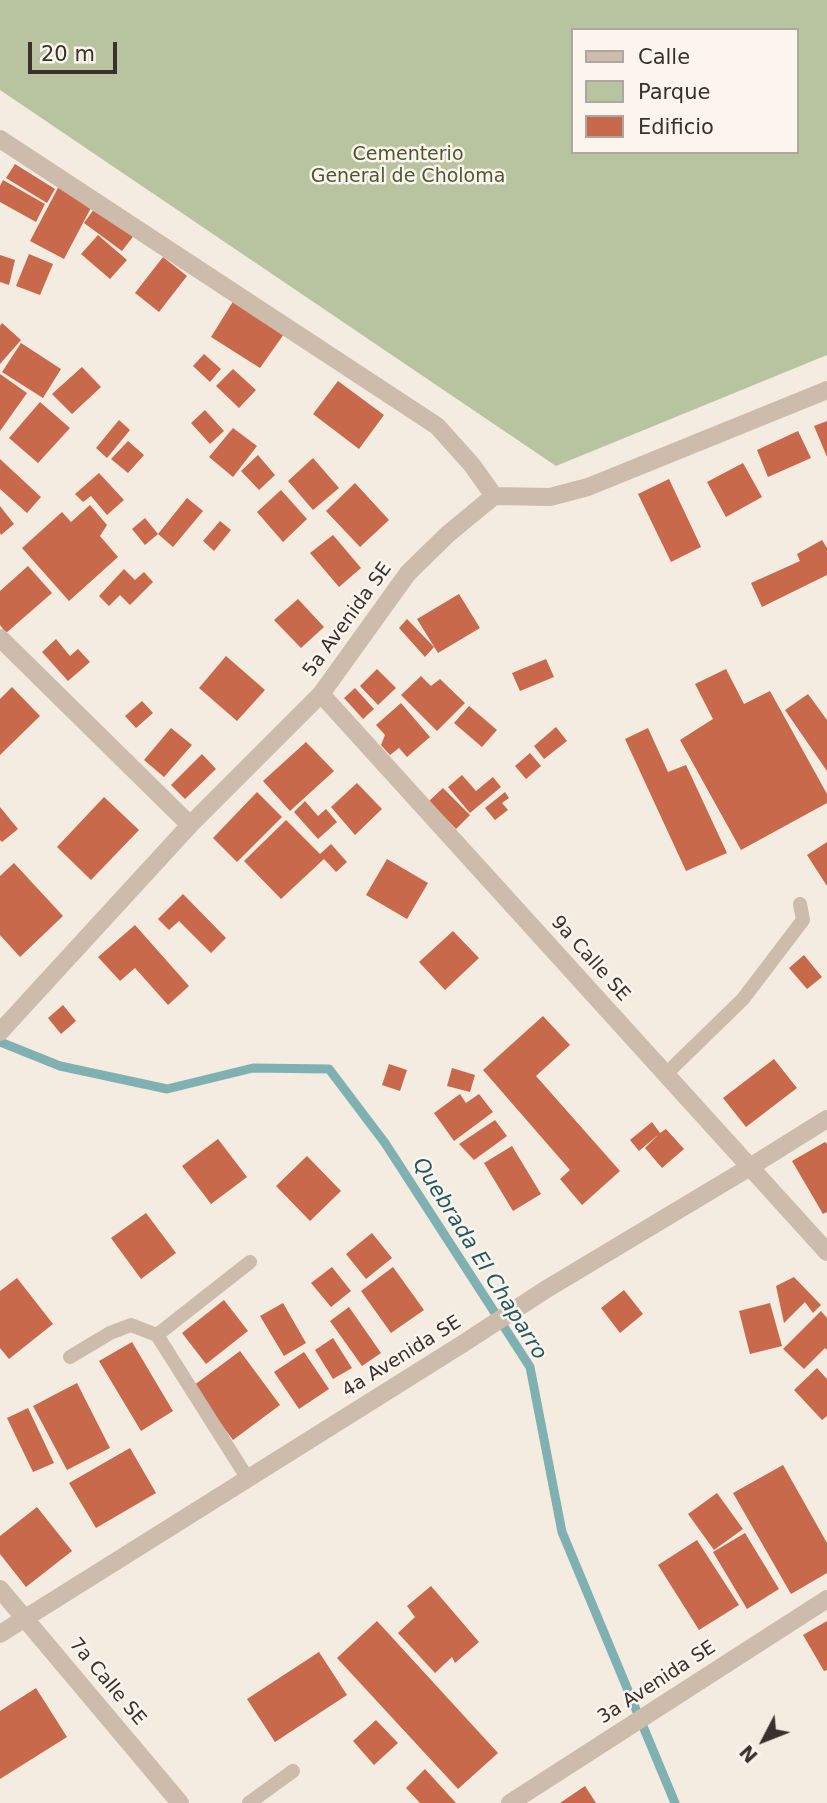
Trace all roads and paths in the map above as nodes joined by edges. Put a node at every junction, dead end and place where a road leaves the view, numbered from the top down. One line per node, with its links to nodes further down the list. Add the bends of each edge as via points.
1 (0, 139): 3 (street, via 438,425)
2 (827, 390): 3 (street, via 588,487 550,497)
3 (494, 496): 5 (street, 5a Avenida SE, via 408,573)
4 (0, 638): 6 (street)
5 (321, 694): 6 (street, 5a Avenida SE); 9 (street, 9a Calle SE)
6 (190, 825): 8 (street, 5a Avenida SE)
7 (800, 904): 9 (lane, via 803,920 743,999)
8 (0, 1032)
9 (666, 1074): 11 (street, 9a Calle SE)
10 (827, 1119): 11 (street, 4a Avenida SE)
11 (750, 1167): 12 (street, 9a Calle SE); 16 (street, 4a Avenida SE, via 545,1290)
12 (827, 1252)
13 (250, 1262): 14 (lane)
14 (157, 1335): 15 (lane, via 131,1325); 16 (lane)
15 (70, 1357)
16 (248, 1479): 19 (street, 4a Avenida SE)
17 (0, 1589): 19 (street, 7a Calle SE)
18 (827, 1599): 24 (street, 3a Avenida SE)
19 (25, 1617): 20 (street, 4a Avenida SE); 22 (street, 7a Calle SE)
20 (0, 1634)
21 (293, 1771): 23 (lane)
22 (180, 1803)
23 (249, 1803)
24 (510, 1803)

